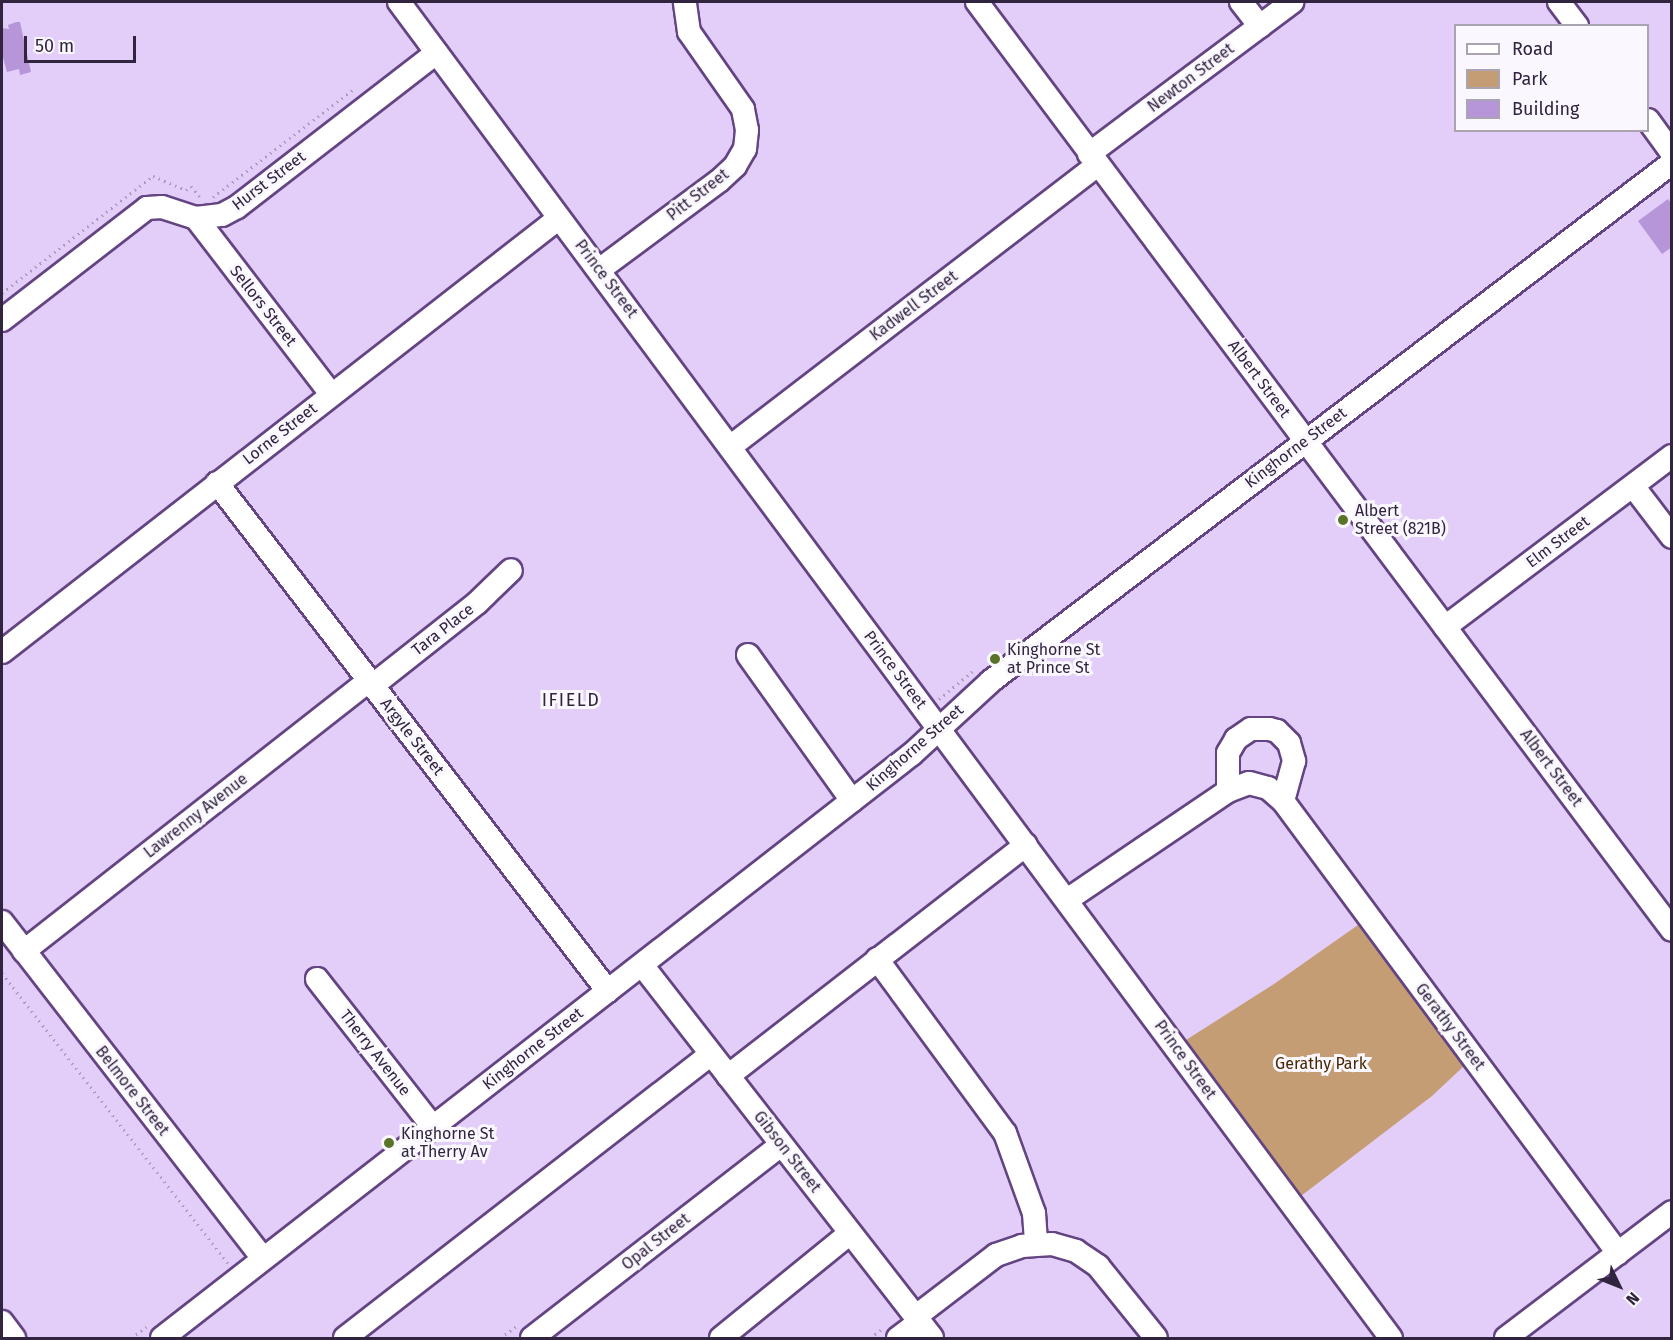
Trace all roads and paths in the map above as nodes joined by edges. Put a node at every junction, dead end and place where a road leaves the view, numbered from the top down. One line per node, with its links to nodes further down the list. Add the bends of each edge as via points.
1 (399, 2): 9 (street, Prince Street)
2 (685, 2): 17 (street, Pitt Street, via 689,32 743,109 747,130 744,149 735,166 719,182)
3 (977, 2): 13 (street, Albert Street)
4 (1241, 2): 8 (street)
5 (1292, 2): 8 (street, Newton Street)
6 (1558, 2): 7 (street)
7 (1574, 24)
8 (1260, 26): 13 (street, Newton Street)
9 (436, 52): 15 (street, Hurst Street, via 237,207 222,215); 16 (street, Prince Street)
10 (354, 89): 18 (path, via 209,200 201,198 191,186 186,190 153,176)
11 (1649, 123): 12 (street)
12 (1671, 153)
13 (1094, 159): 21 (street, Albert Street); 22 (street, Kadwell Street)
14 (1671, 163): 21 (street, Kinghorne Street)
15 (196, 218): 19 (street, Hurst Street, via 162,207 147,208); 20 (street, Sellors Street)
16 (559, 218): 17 (street, Prince Street); 20 (street, Lorne Street)
17 (599, 270): 22 (street, Prince Street)
18 (2, 293)
19 (2, 320)
20 (331, 394): 24 (street, Lorne Street)
21 (1305, 441): 28 (street, Albert Street); 34 (street, Kinghorne Street, via 991,681)
22 (730, 447): 34 (street, Prince Street)
23 (1671, 456): 25 (street, Elm Street)
24 (217, 483): 29 (street, Lorne Street); 32 (street, Argyle Street)
25 (1633, 486): 26 (street); 28 (street, Elm Street)
26 (1671, 537)
27 (511, 570): 32 (street, Tara Place, via 477,603)
28 (1445, 627): 41 (street, Albert Street)
29 (2, 652)
30 (747, 655): 36 (street)
31 (981, 664): 33 (path)
32 (370, 683): 42 (street, Lawrenny Avenue); 47 (street, Argyle Street)
33 (938, 700)
34 (940, 730): 36 (street, Kinghorne Street); 38 (street, Prince Street)
35 (1228, 791): 37 (street, Gerathy Street, via 1249,783); 37 (street, via 1228,753 1236,739 1251,729 1269,729 1284,736 1294,761); 39 (street, Gerathy Street)
36 (852, 801): 44 (street, Kinghorne Street)
37 (1283, 801): 55 (street, Gerathy Street)
38 (1026, 845): 39 (street, Prince Street); 43 (street)
39 (1067, 900): 67 (street, Prince Street)
40 (2, 922): 42 (street, Belmore Street)
41 (1671, 930)
42 (24, 951): 56 (street, Belmore Street)
43 (877, 959): 49 (street); 54 (street, via 1005,1133 1034,1213)
44 (642, 965): 47 (street, Kinghorne Street); 48 (street, Gibson Street)
45 (2, 973): 57 (path)
46 (317, 979): 50 (street, Therry Avenue)
47 (608, 991): 50 (street, Kinghorne Street)
48 (711, 1054): 49 (street, Gibson Street); 62 (street)
49 (728, 1076): 51 (street, Gibson Street)
50 (433, 1127): 56 (street, Kinghorne Street)
51 (781, 1144): 53 (street, Gibson Street); 63 (street, Opal Street)
52 (1671, 1212): 55 (street)
53 (850, 1233): 59 (street, Gibson Street); 64 (street)
54 (1036, 1244): 59 (street, via 996,1255); 66 (street, via 1064,1246 1094,1262)
55 (1618, 1253): 68 (street)
56 (263, 1259): 61 (street, Kinghorne Street)
57 (228, 1263)
58 (2, 1322): 60 (street)
59 (922, 1326): 65 (street)
60 (14, 1338)
61 (162, 1338)
62 (345, 1338)
63 (532, 1338)
64 (721, 1338)
65 (898, 1338)
66 (1156, 1338)
67 (1391, 1338)
68 (1506, 1338)

